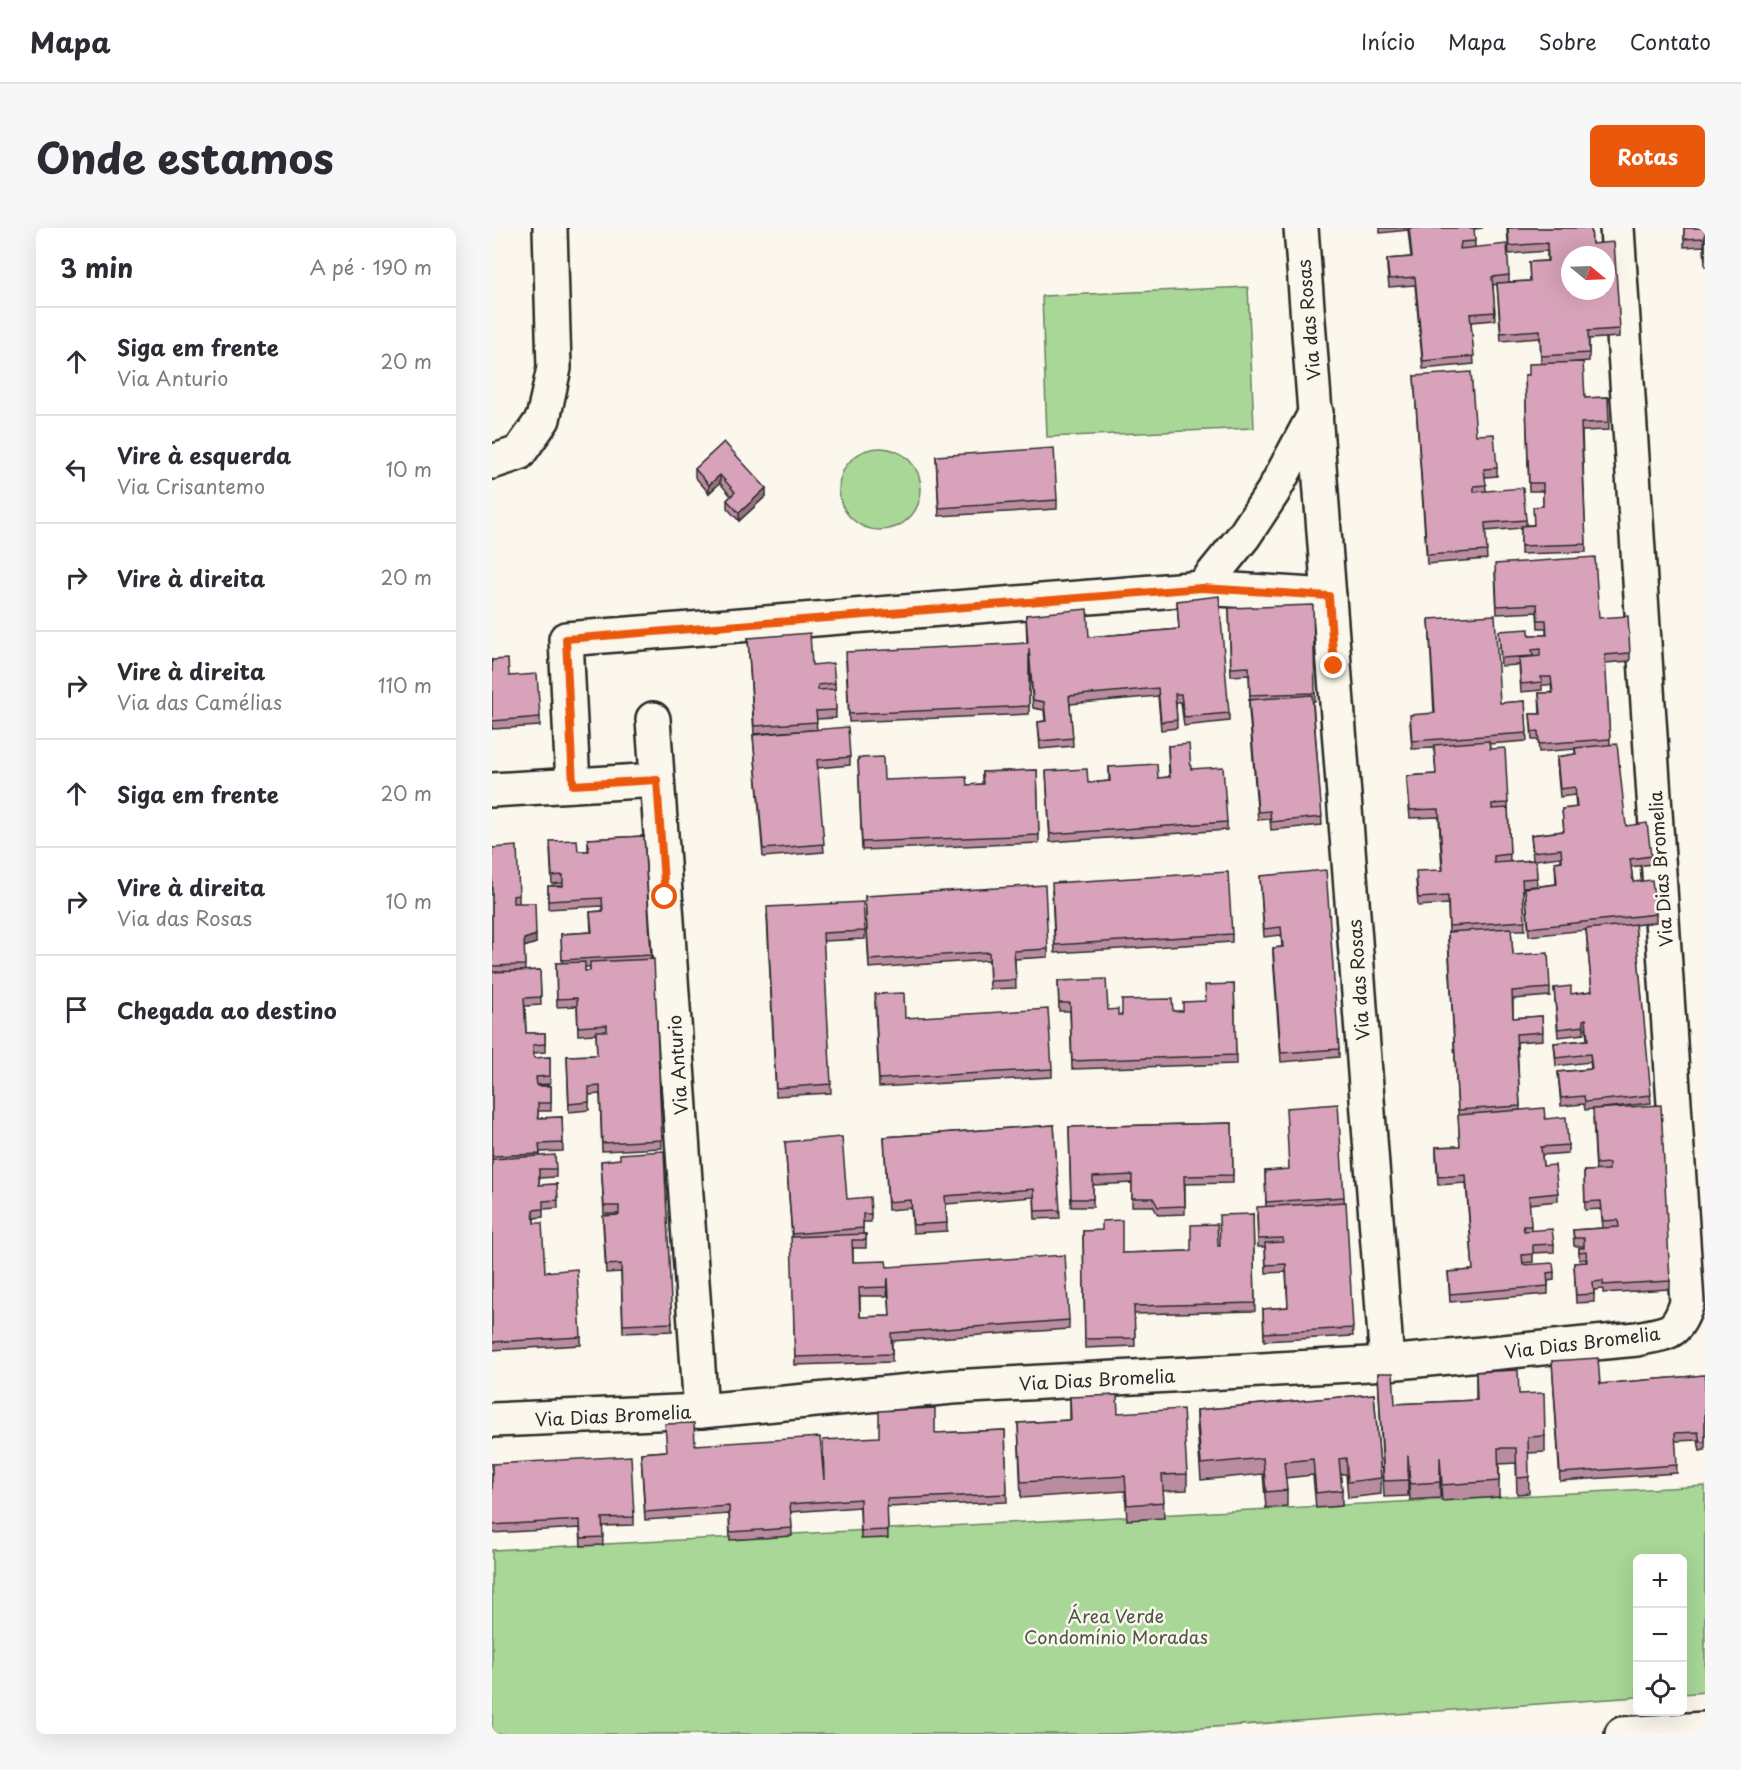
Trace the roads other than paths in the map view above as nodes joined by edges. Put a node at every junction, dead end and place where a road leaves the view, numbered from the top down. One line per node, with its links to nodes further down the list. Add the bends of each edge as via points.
1 (550, 228): 5 (street, via 554,368 543,419 519,453)
2 (1301, 228): 4 (street, Via das Rosas)
3 (1617, 228): 12 (street, Via Dias Bromelia, via 1688,1303 1681,1321 1671,1331 1637,1339)
4 (1316, 412): 6 (street, via 1273,492); 7 (street, Via das Rosas)
5 (492, 462)
6 (1202, 588): 7 (street); 10 (street, via 566,639)
7 (1329, 596): 12 (street, Via das Rosas)
8 (653, 719): 9 (street, Via Anturio)
9 (657, 780): 10 (street); 13 (street, Via Anturio)
10 (573, 785): 11 (street)
11 (492, 790)
12 (1387, 1364): 13 (street, Via Dias Bromelia, via 952,1387)
13 (701, 1411): 14 (street, Via Dias Bromelia)
14 (492, 1420)
15 (1705, 1729): 16 (street)
16 (1622, 1734)

